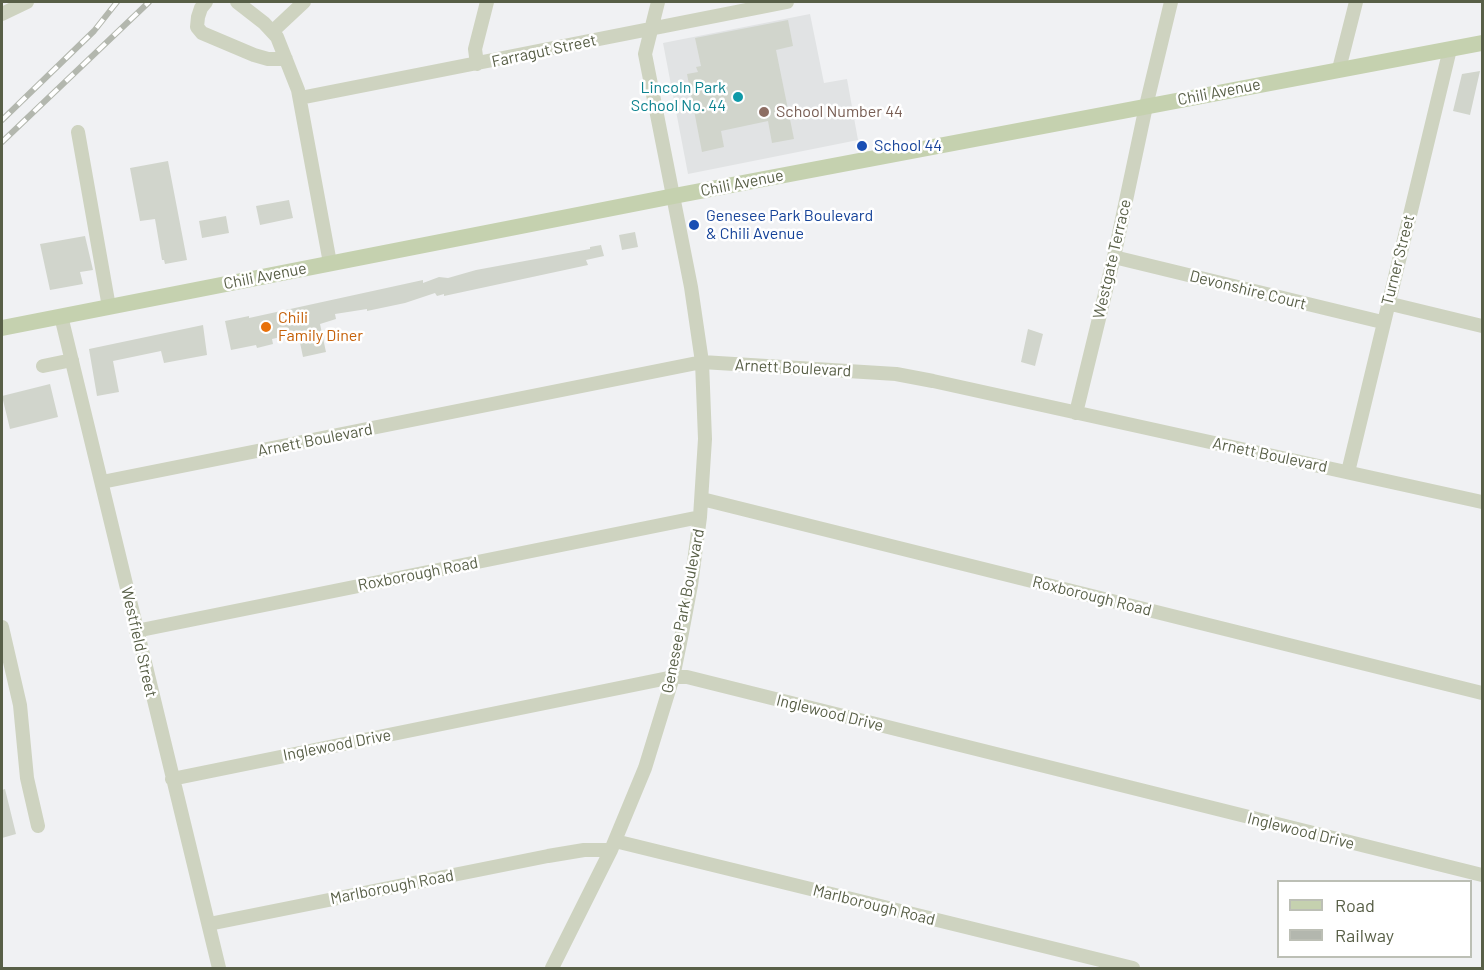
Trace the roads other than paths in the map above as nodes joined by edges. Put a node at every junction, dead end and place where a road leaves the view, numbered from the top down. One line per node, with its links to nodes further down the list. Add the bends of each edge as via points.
1 (27, 2): 10 (street)
2 (206, 2): 15 (street, via 198,17 197,27 202,33 254,55)
3 (237, 2): 12 (street)
4 (304, 2): 12 (street)
5 (487, 2): 16 (street, via 475,49)
6 (658, 2): 11 (street, Genesee Park Boulevard)
7 (787, 2): 11 (street, Farragut Street)
8 (1171, 2): 19 (street, Westgate Terrace)
9 (1356, 2): 17 (street)
10 (2, 14)
11 (651, 29): 16 (street, Farragut Street); 21 (street, Genesee Park Boulevard, via 646,58)
12 (273, 31): 15 (street)
13 (1482, 43): 14 (main road, Chili Avenue)
14 (1450, 49): 17 (main road, Chili Avenue); 24 (street, Turner Street)
15 (286, 59): 18 (street)
16 (477, 64): 18 (street, Farragut Street)
17 (1339, 69): 19 (main road, Chili Avenue)
18 (300, 98): 23 (street)
19 (1146, 106): 21 (main road, Chili Avenue); 22 (street, Westgate Terrace)
20 (78, 132): 25 (street)
21 (674, 196): 23 (main road, Chili Avenue); 31 (street, Genesee Park Boulevard)
22 (1114, 257): 27 (street, Devonshire Court); 33 (street, Westgate Terrace)
23 (330, 263): 25 (main road, Chili Avenue)
24 (1387, 303): 27 (street, Turner Street); 28 (street)
25 (109, 307): 26 (main road, Chili Avenue)
26 (61, 316): 29 (main road, Chili Avenue); 30 (street, Westfield Street)
27 (1382, 322): 34 (street, Turner Street)
28 (1482, 326)
29 (2, 328)
30 (72, 360): 32 (street); 35 (street, Westfield Street)
31 (702, 362): 33 (street, Arnett Boulevard, via 896,374); 35 (street, Arnett Boulevard); 36 (street, Genesee Park Boulevard)
32 (43, 366)
33 (1076, 412): 34 (street, Arnett Boulevard)
34 (1347, 472): 37 (street, Arnett Boulevard)
35 (102, 482): 40 (street, Westfield Street)
36 (702, 499): 38 (street, Genesee Park Boulevard); 42 (street, Roxborough Road)
37 (1482, 502)
38 (700, 517): 40 (street, Roxborough Road); 41 (street, Genesee Park Boulevard)
39 (2, 627): 44 (street, via 20,705 27,778)
40 (136, 631): 43 (street, Westfield Street)
41 (673, 677): 43 (street, Inglewood Drive); 45 (street, Genesee Park Boulevard, via 645,768); 46 (street, Inglewood Drive, via 687,677)
42 (1482, 693)
43 (172, 779): 47 (street, Westfield Street)
44 (38, 826)
45 (613, 845): 47 (street, Marlborough Road); 49 (street, Genesee Park Boulevard); 50 (street, Marlborough Road)
46 (1482, 875)
47 (209, 924): 48 (street, Westfield Street)
48 (219, 969)
49 (552, 969)
50 (1133, 969)

